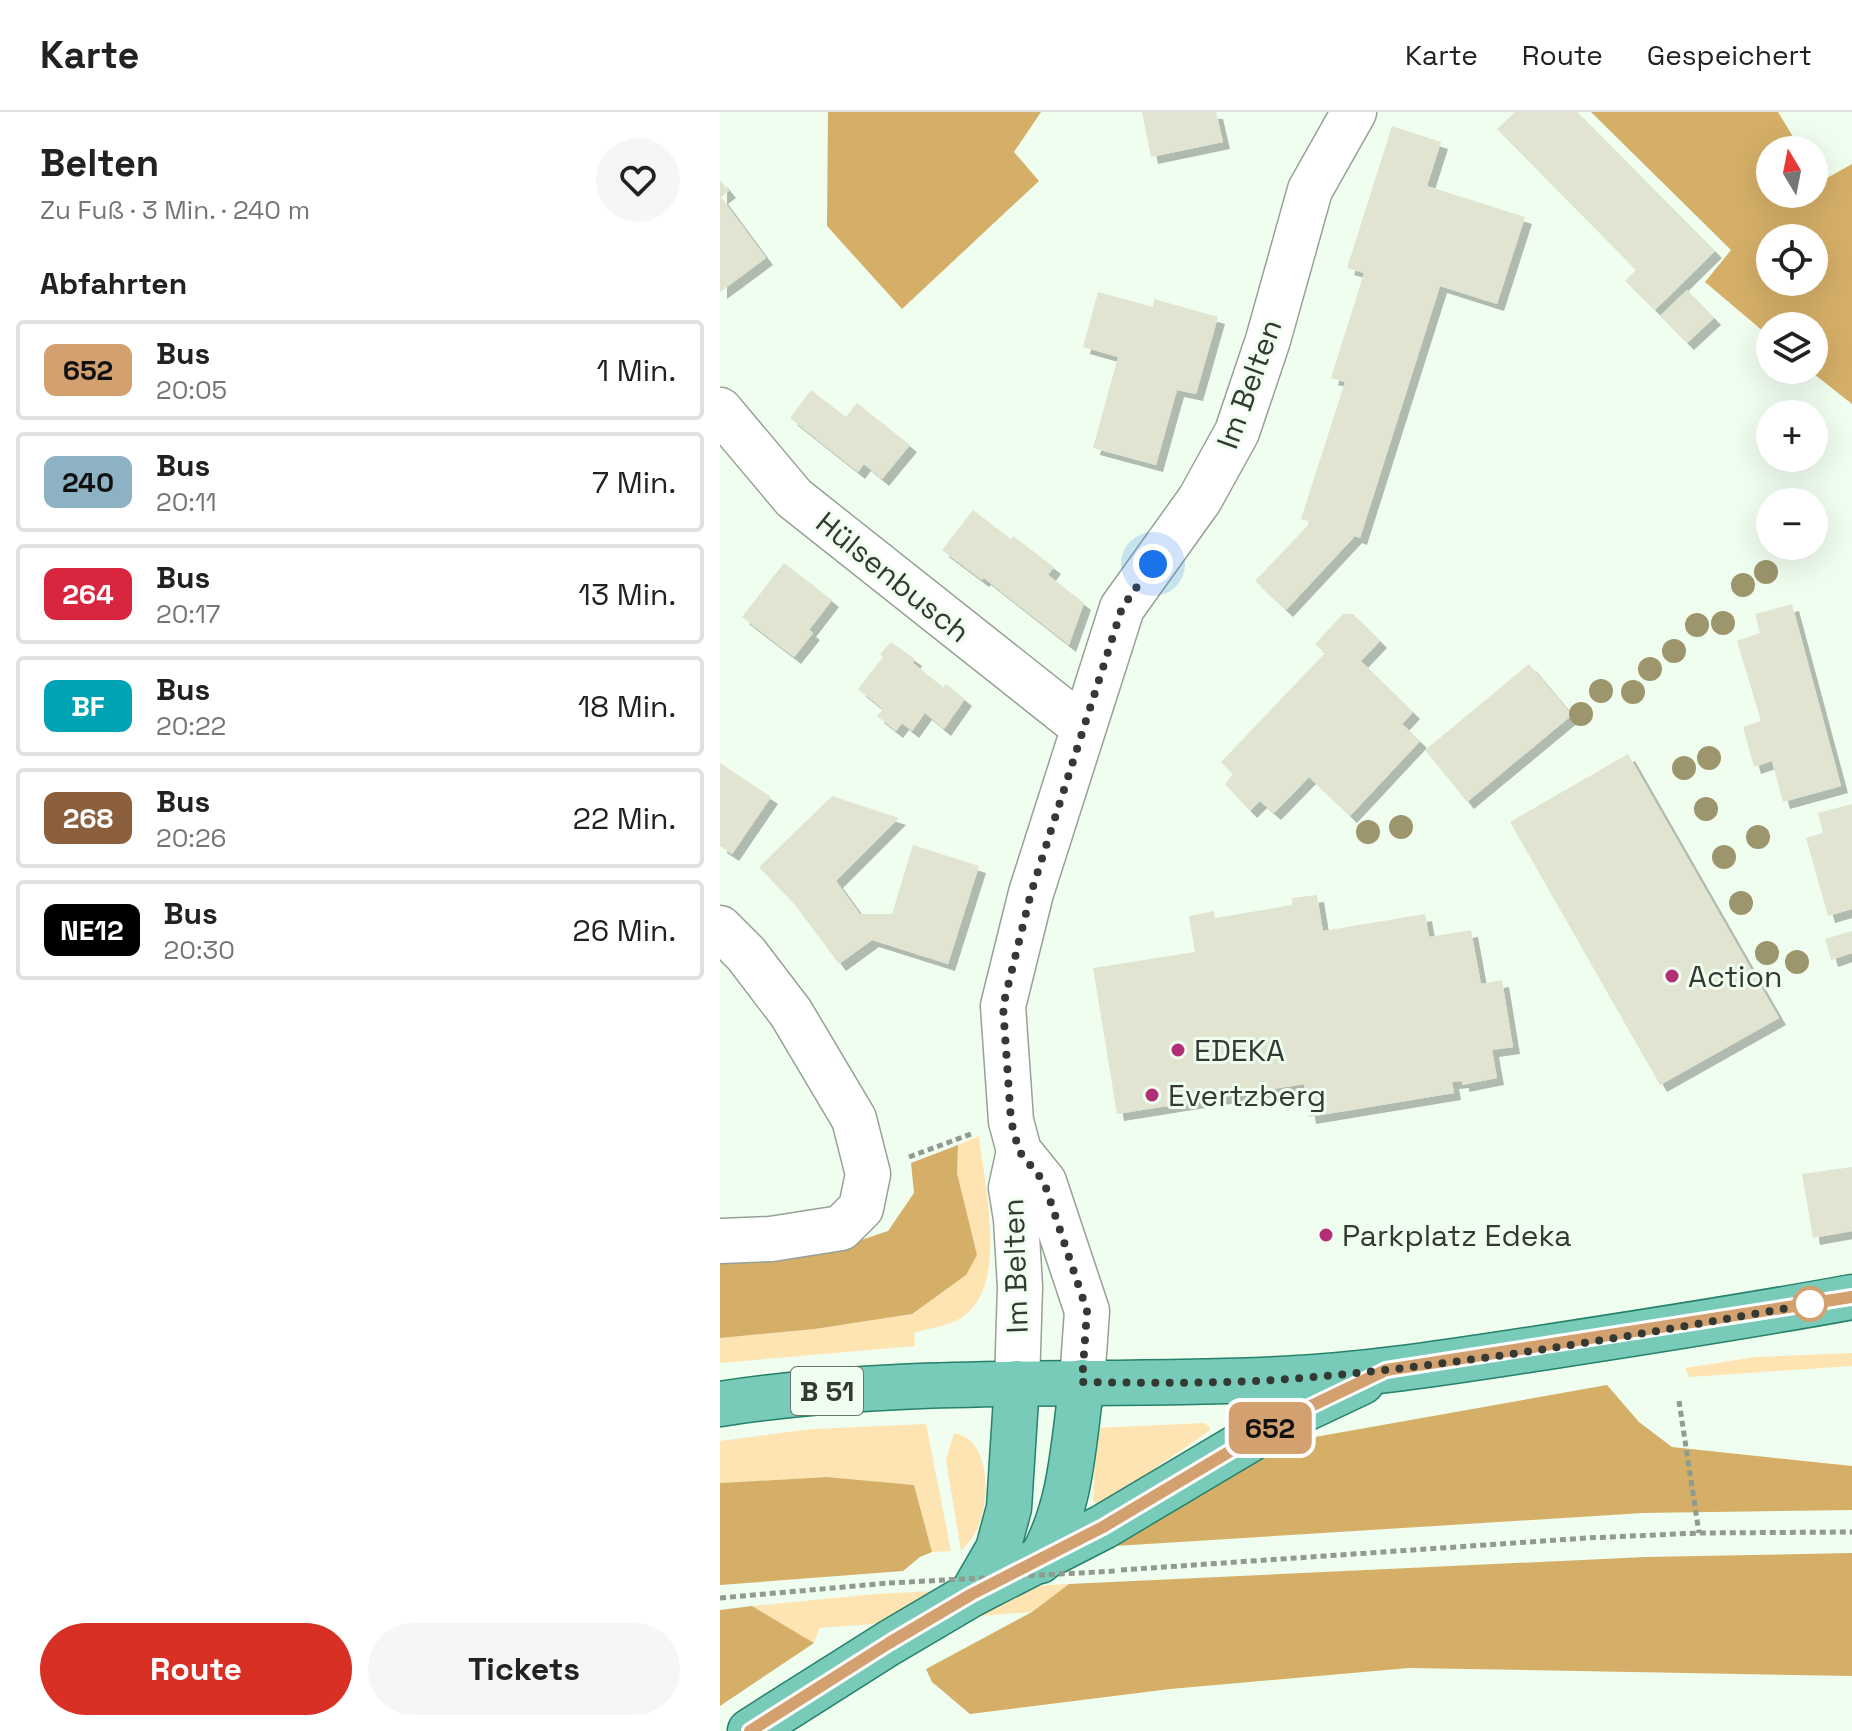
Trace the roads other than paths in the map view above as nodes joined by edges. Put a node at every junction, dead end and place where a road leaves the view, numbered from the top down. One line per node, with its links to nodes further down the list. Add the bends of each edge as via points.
1 (1354, 112): 3 (street, Im Belten, via 1310,190 1237,432 1200,499 1122,608)
2 (720, 410): 3 (street, Hülsenbusch, via 794,498)
3 (1083, 727): 5 (street, Im Belten, via 1031,893 1003,1006)
4 (720, 928): 6 (street, via 791,1013 854,1119 864,1191 841,1228)
5 (1015, 1136): 9 (street, Im Belten, via 1044,1182 1087,1311); 10 (street, Im Belten, via 1011,1188 1020,1287)
6 (720, 1241)
7 (1852, 1297): 8 (main road, B 51)
8 (1386, 1370): 9 (main road, B 51, via 1197,1383); 12 (main road, via 1286,1418)
9 (1082, 1382): 10 (main road, B 51); 12 (main road, via 1065,1502)
10 (1017, 1383): 11 (main road, B 51, via 831,1391); 13 (main road, via 1009,1508 998,1549)
11 (720, 1404)
12 (1040, 1561): 13 (main road)
13 (972, 1594): 14 (main road)
14 (750, 1731)

